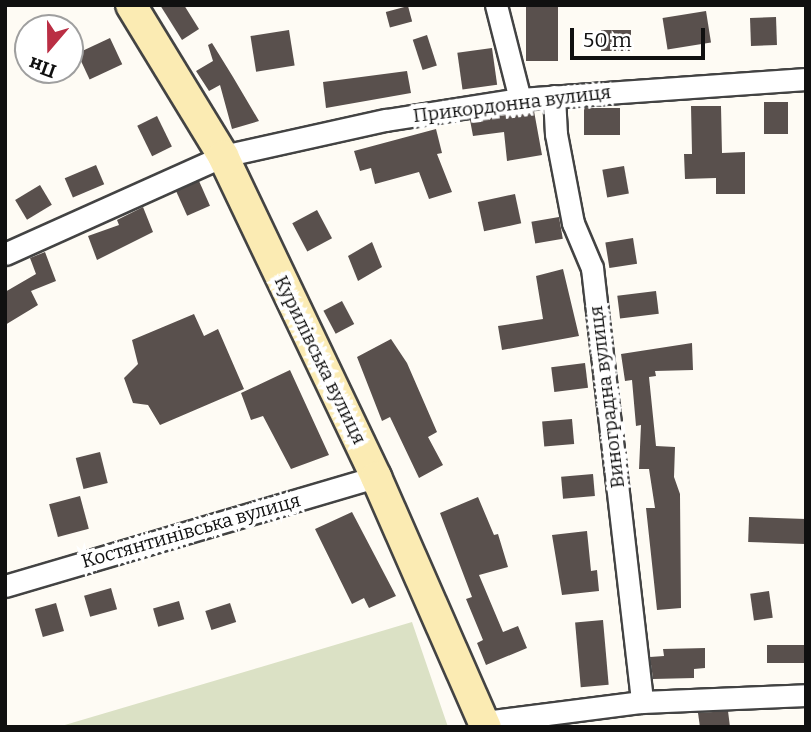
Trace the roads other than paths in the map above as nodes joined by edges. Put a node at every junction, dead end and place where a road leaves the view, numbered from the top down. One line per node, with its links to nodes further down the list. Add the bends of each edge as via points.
1 (131, 5): 6 (main road, Курилівська вулиця)
2 (496, 5): 5 (street)
3 (806, 79): 4 (street, Прикордонна вулиця)
4 (554, 96): 5 (street, Прикордонна вулиця); 11 (street, Виноградна вулиця, via 556,134 573,223 592,268)
5 (520, 99): 6 (street, Прикордонна вулиця, via 386,120)
6 (223, 156): 7 (street, Прикордонна вулиця); 8 (main road, Курилівська вулиця)
7 (5, 254)
8 (376, 477): 9 (street, Костянтинівська вулиця); 12 (main road, Курилівська вулиця)
9 (5, 586)
10 (806, 695): 11 (street)
11 (642, 702): 12 (street)
12 (485, 724)

